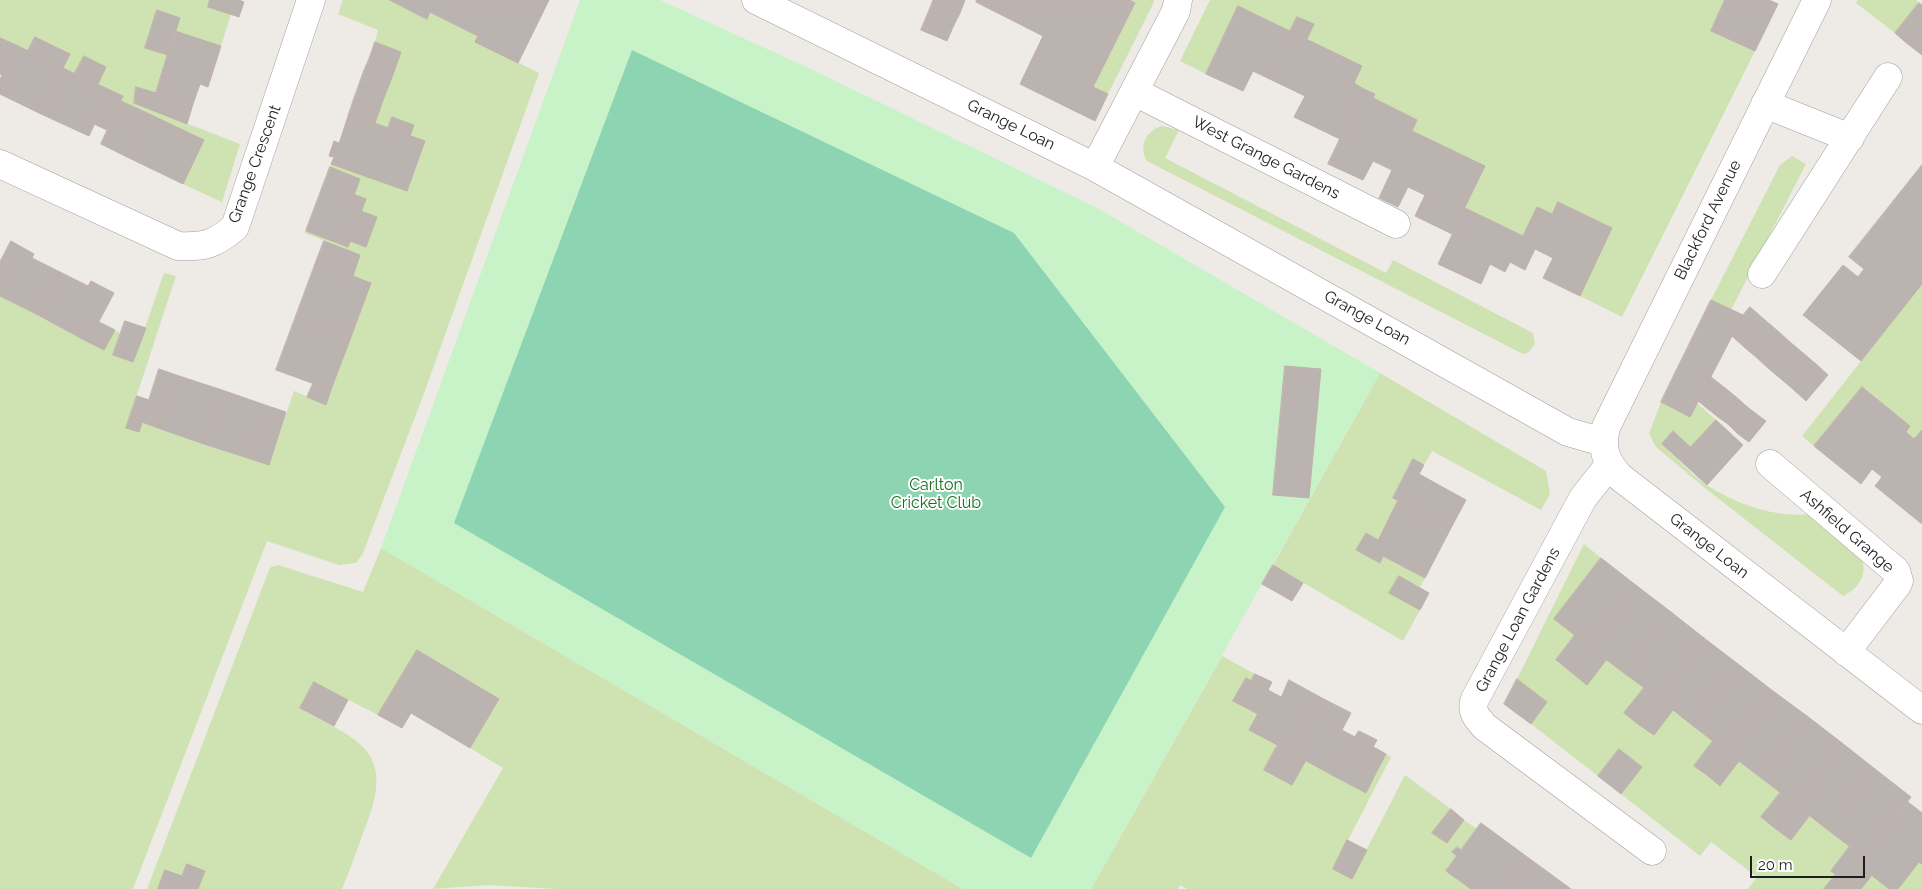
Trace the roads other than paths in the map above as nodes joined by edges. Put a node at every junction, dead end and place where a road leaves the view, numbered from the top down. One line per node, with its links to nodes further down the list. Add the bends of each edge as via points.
1 (311, 0): 9 (street, Grange Crescent, via 235,227 220,240 200,247 178,246)
2 (756, 0): 10 (street, Grange Loan)
3 (1178, 0): 6 (street, via 1176,11)
4 (1817, 0): 7 (street, Blackford Avenue)
5 (1888, 77): 8 (street)
6 (1135, 92): 10 (street); 11 (street, West Grange Gardens)
7 (1765, 104): 8 (street); 13 (street, Blackford Avenue, via 1606,427)
8 (1850, 138): 12 (street)
9 (0, 164)
10 (1095, 167): 13 (street, Grange Loan)
11 (1396, 224)
12 (1762, 274)
13 (1606, 453): 15 (street, Grange Loan, via 1620,477); 17 (street, Grange Loan Gardens, via 1473,708 1485,727)
14 (1770, 464): 15 (street, Ashfield Grange, via 1898,576 1897,585)
15 (1846, 652): 16 (street, Grange Loan)
16 (1922, 710)
17 (1652, 850)

